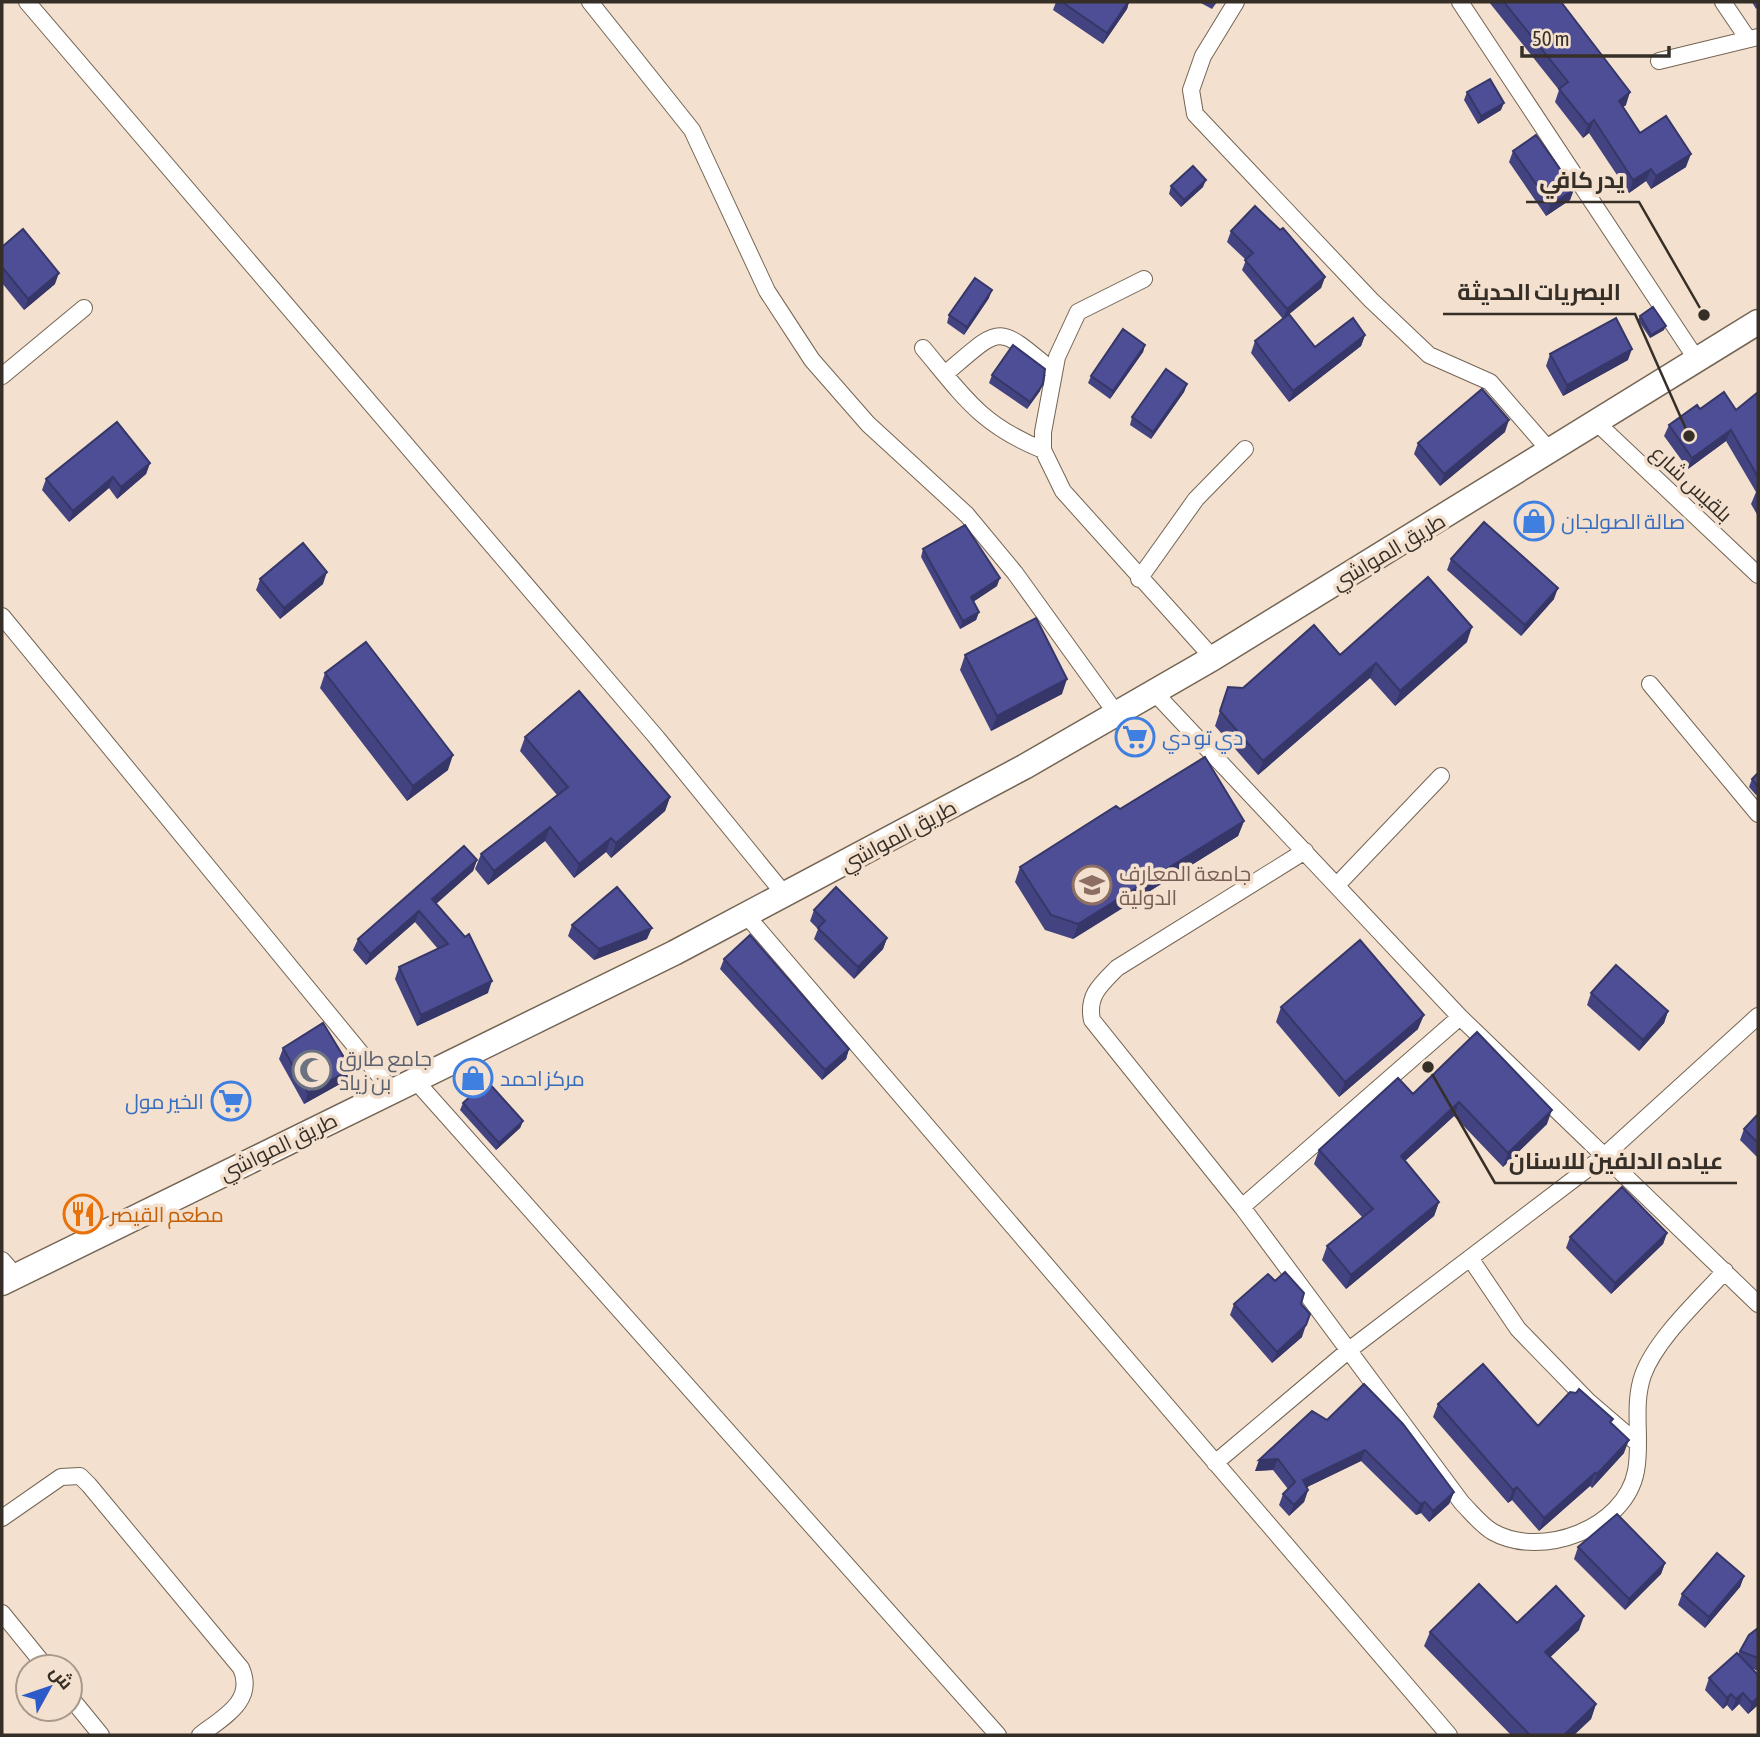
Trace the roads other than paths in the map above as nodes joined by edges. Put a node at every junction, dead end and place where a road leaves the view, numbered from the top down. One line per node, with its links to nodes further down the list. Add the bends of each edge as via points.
1 (27, 2): 31 (street, via 657,738)
2 (590, 2): 26 (street, via 692,130 767,291 812,360 868,424 967,515)
3 (1236, 2): 19 (street, via 1203,55 1191,90 1195,114 1371,300 1429,355 1490,382)
4 (1460, 2): 12 (street)
5 (1723, 2): 6 (street)
6 (1753, 38): 7 (street)
7 (1658, 61)
8 (1144, 279): 13 (street, via 1078,312)
9 (83, 308): 15 (street)
10 (1758, 322): 12 (main road, طريق المواشي)
11 (923, 348): 14 (street)
12 (1697, 360): 16 (main road, طريق المواشي)
13 (1054, 372): 14 (street, via 1003,335 988,338); 18 (street)
14 (945, 374): 18 (street, via 981,416 1011,437)
15 (2, 376)
16 (1596, 422): 19 (main road, طريق المواشي); 20 (street, بلقيس شارع)
17 (1245, 449): 21 (street, via 1196,499)
18 (1043, 450): 21 (street, via 1063,491)
19 (1550, 451): 23 (main road, طريق المواشي)
20 (1758, 575)
21 (1139, 579): 23 (street)
22 (2, 616): 36 (street)
23 (1213, 658): 25 (main road, طريق المواشي)
24 (1650, 684): 28 (street)
25 (1153, 691): 26 (main road, طريق المواشي); 29 (street)
26 (1116, 713): 31 (main road, طريق المواشي)
27 (1441, 776): 30 (street)
28 (1758, 814)
29 (1305, 851): 30 (street); 38 (street, via 1117,968 1096,989 1089,1006 1092,1020)
30 (1337, 885): 33 (street)
31 (785, 895): 32 (main road, طريق المواشي)
32 (746, 915): 35 (main road, طريق المواشي); 45 (street)
33 (1460, 1017): 37 (street); 38 (street)
34 (1756, 1023): 37 (street)
35 (414, 1079): 36 (main road, طريق المواشي); 52 (street)
36 (392, 1091): 41 (main road, طريق المواشي)
37 (1603, 1157): 39 (street); 40 (street)
38 (1242, 1207): 43 (street)
39 (1470, 1258): 43 (street); 44 (street, via 1518,1329)
40 (1725, 1271): 42 (street); 44 (street, via 1653,1354 1642,1377)
41 (6, 1273)
42 (1758, 1304)
43 (1349, 1350): 44 (street, via 1462,1503 1492,1532 1543,1543 1574,1536 1605,1518 1627,1493 1636,1471); 45 (street)
44 (1636, 1443)
45 (1215, 1463): 53 (street)
46 (2, 1518): 51 (street, via 61,1477 80,1476 89,1485 241,1668 246,1690 236,1707)
47 (2, 1613): 48 (street)
48 (35, 1653)
49 (84, 1714): 50 (street)
50 (101, 1735)
51 (200, 1735)
52 (998, 1735)
53 (1449, 1735)

